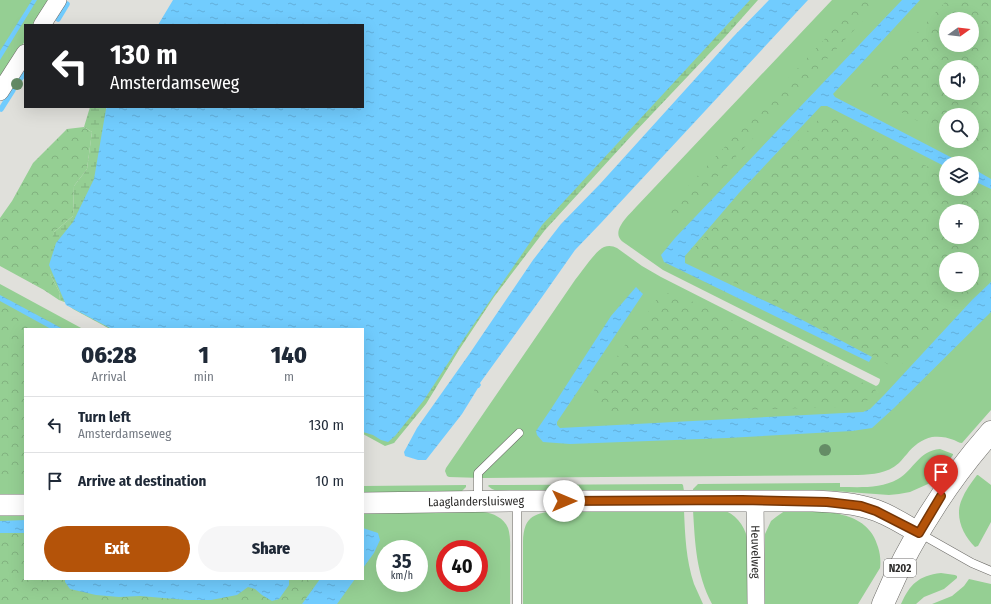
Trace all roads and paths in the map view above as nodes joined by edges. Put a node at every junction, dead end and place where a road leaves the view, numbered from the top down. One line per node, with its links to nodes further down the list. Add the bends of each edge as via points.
1 (58, 0): 2 (street)
2 (43, 24)
3 (24, 55): 4 (street)
4 (0, 92)
5 (991, 432): 13 (main road, N202, via 941,496)
6 (518, 434): 9 (lane, via 478,473)
7 (755, 500): 8 (street, Laaglandersluisweg); 13 (street, Laaglandersluisweg, via 827,502 861,506); 16 (street, Heuvelweg)
8 (517, 501): 9 (street, Laaglandersluisweg); 15 (lane)
9 (478, 502): 10 (street, Laaglandersluisweg)
10 (364, 503)
11 (0, 505): 12 (street)
12 (24, 505)
13 (919, 533): 14 (lane); 17 (main road, N202)
14 (991, 571)
15 (517, 604)
16 (756, 604)
17 (883, 604)

